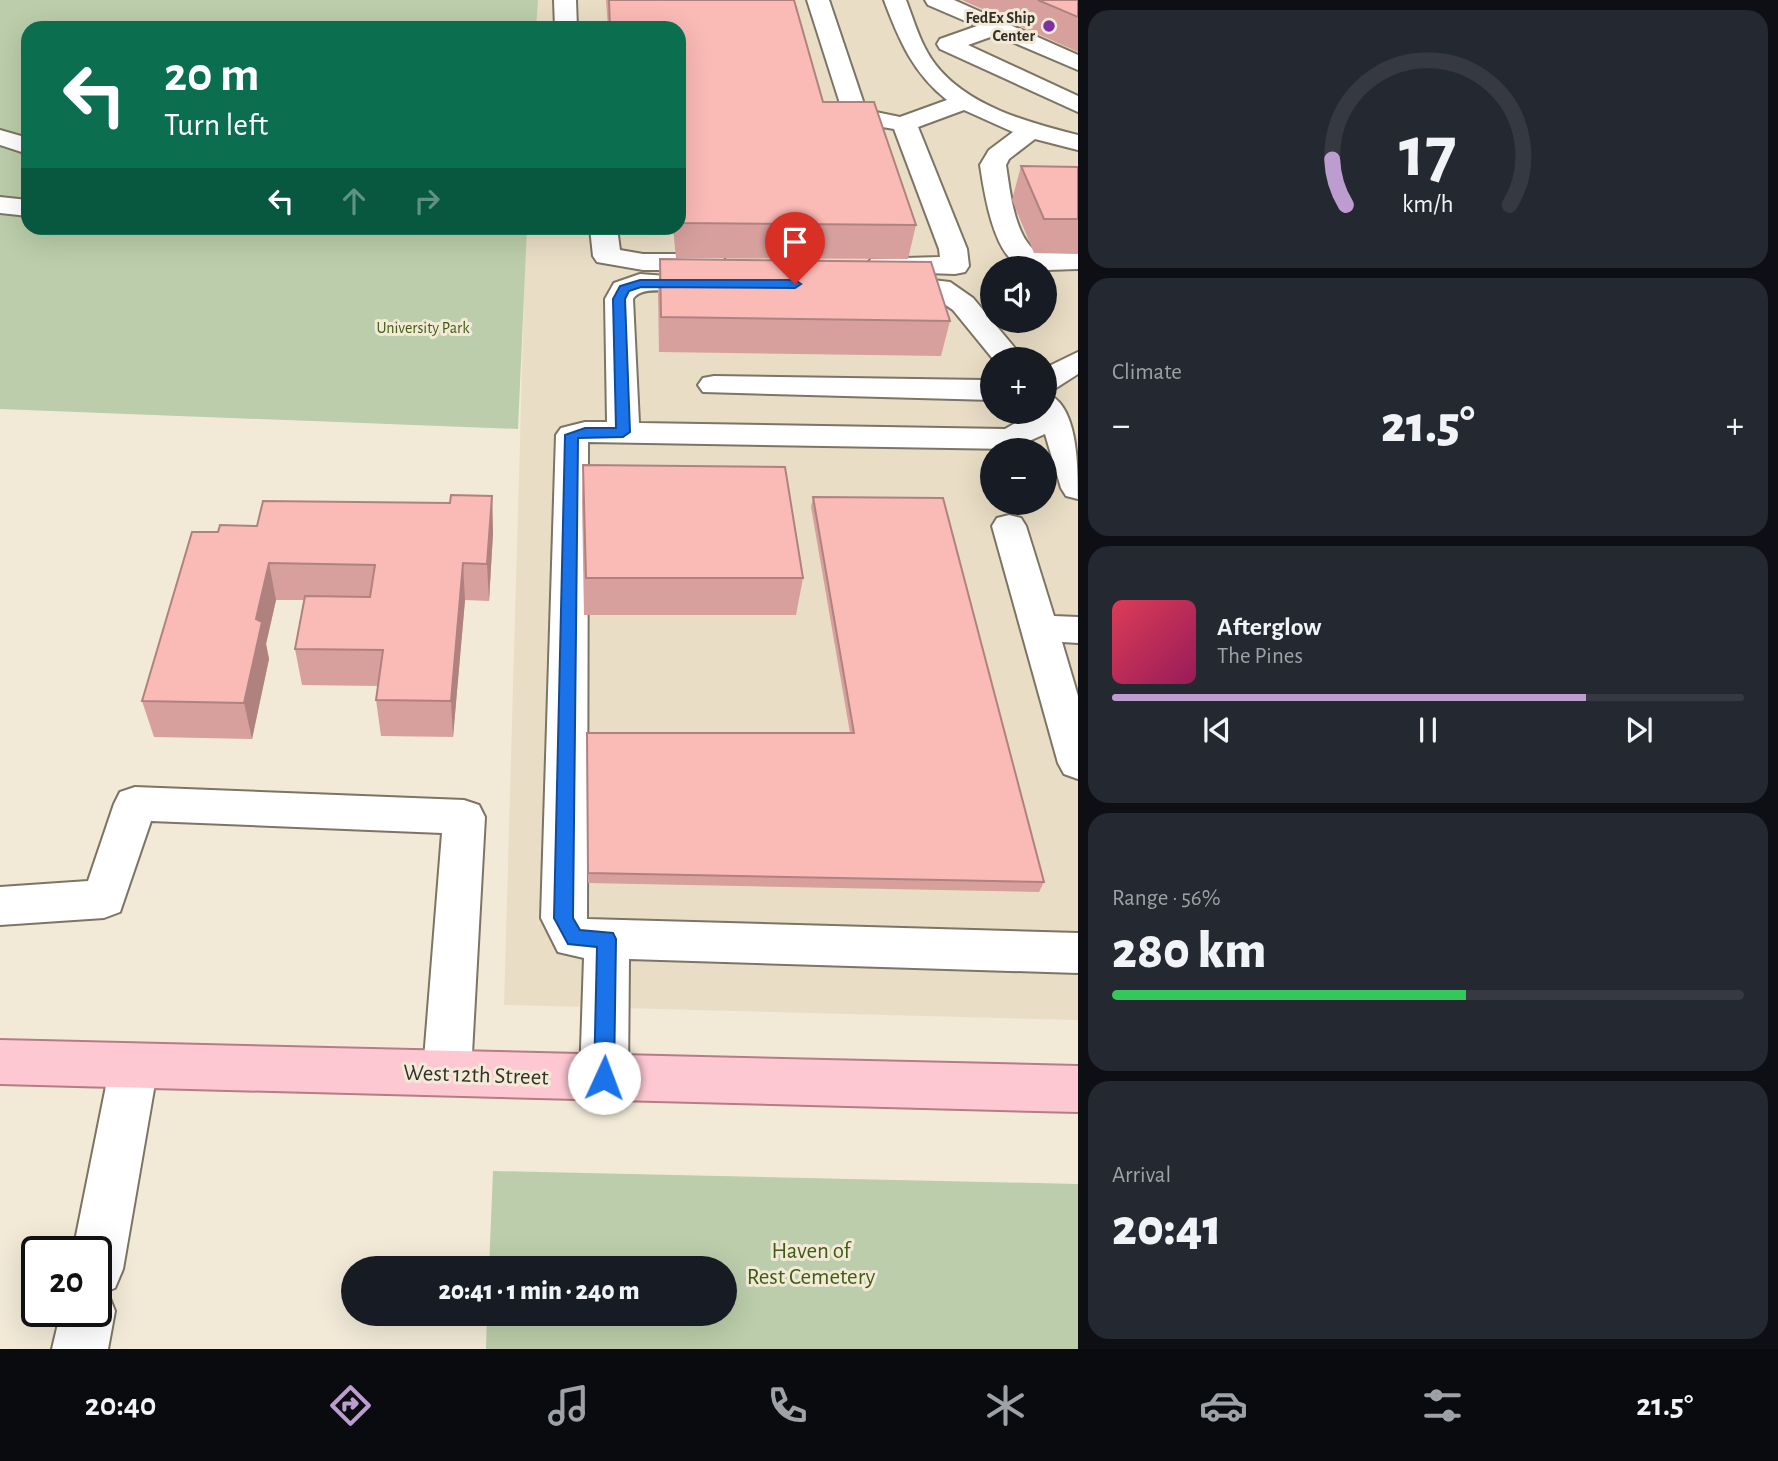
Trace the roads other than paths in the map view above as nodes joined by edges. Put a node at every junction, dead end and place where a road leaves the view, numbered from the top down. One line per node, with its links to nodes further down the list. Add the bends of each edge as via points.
1 (565, 0): 5 (street)
2 (818, 0): 10 (street, via 856,116)
3 (895, 0): 8 (street, via 926,68)
4 (936, 0): 6 (street)
5 (566, 21)
6 (996, 26): 7 (street); 9 (street, via 948,44)
7 (1078, 63)
8 (967, 101): 10 (street); 11 (street)
9 (1078, 105)
10 (904, 124): 19 (street, via 953,249 955,266 859,274 940,288 963,304)
11 (1031, 130): 14 (street); 18 (street, via 998,155 993,165 1006,222 1021,255 1029,260)
12 (0, 137): 13 (street)
13 (21, 144)
14 (1078, 144)
15 (0, 205): 16 (street)
16 (21, 207)
17 (605, 235): 27 (street, via 607,256 736,273 640,283 624,289 619,299)
18 (1078, 261)
19 (999, 347)
20 (1078, 361): 24 (street)
21 (714, 385): 22 (street)
22 (779, 386): 23 (street); 28 (street)
23 (980, 388)
24 (1057, 400)
25 (1057, 416): 29 (street)
26 (1031, 424): 28 (street, via 1011,439)
27 (623, 432): 28 (street); 35 (street, via 572,435 563,918 574,938)
28 (789, 435)
29 (1078, 488)
30 (1009, 526): 31 (street)
31 (1039, 628): 32 (street); 33 (street)
32 (1078, 629)
33 (1078, 763)
34 (0, 906): 39 (street, via 104,899 135,804 464,817)
35 (607, 939): 36 (street); 40 (street)
36 (1078, 953)
37 (0, 1062): 38 (main road, West 12th Street)
38 (134, 1066): 39 (main road, West 12th Street); 42 (street)
39 (447, 1072): 40 (main road, West 12th Street)
40 (604, 1078): 41 (main road, West 12th Street)
41 (1078, 1089)
42 (102, 1236)
43 (85, 1327): 44 (street)
44 (80, 1349)

